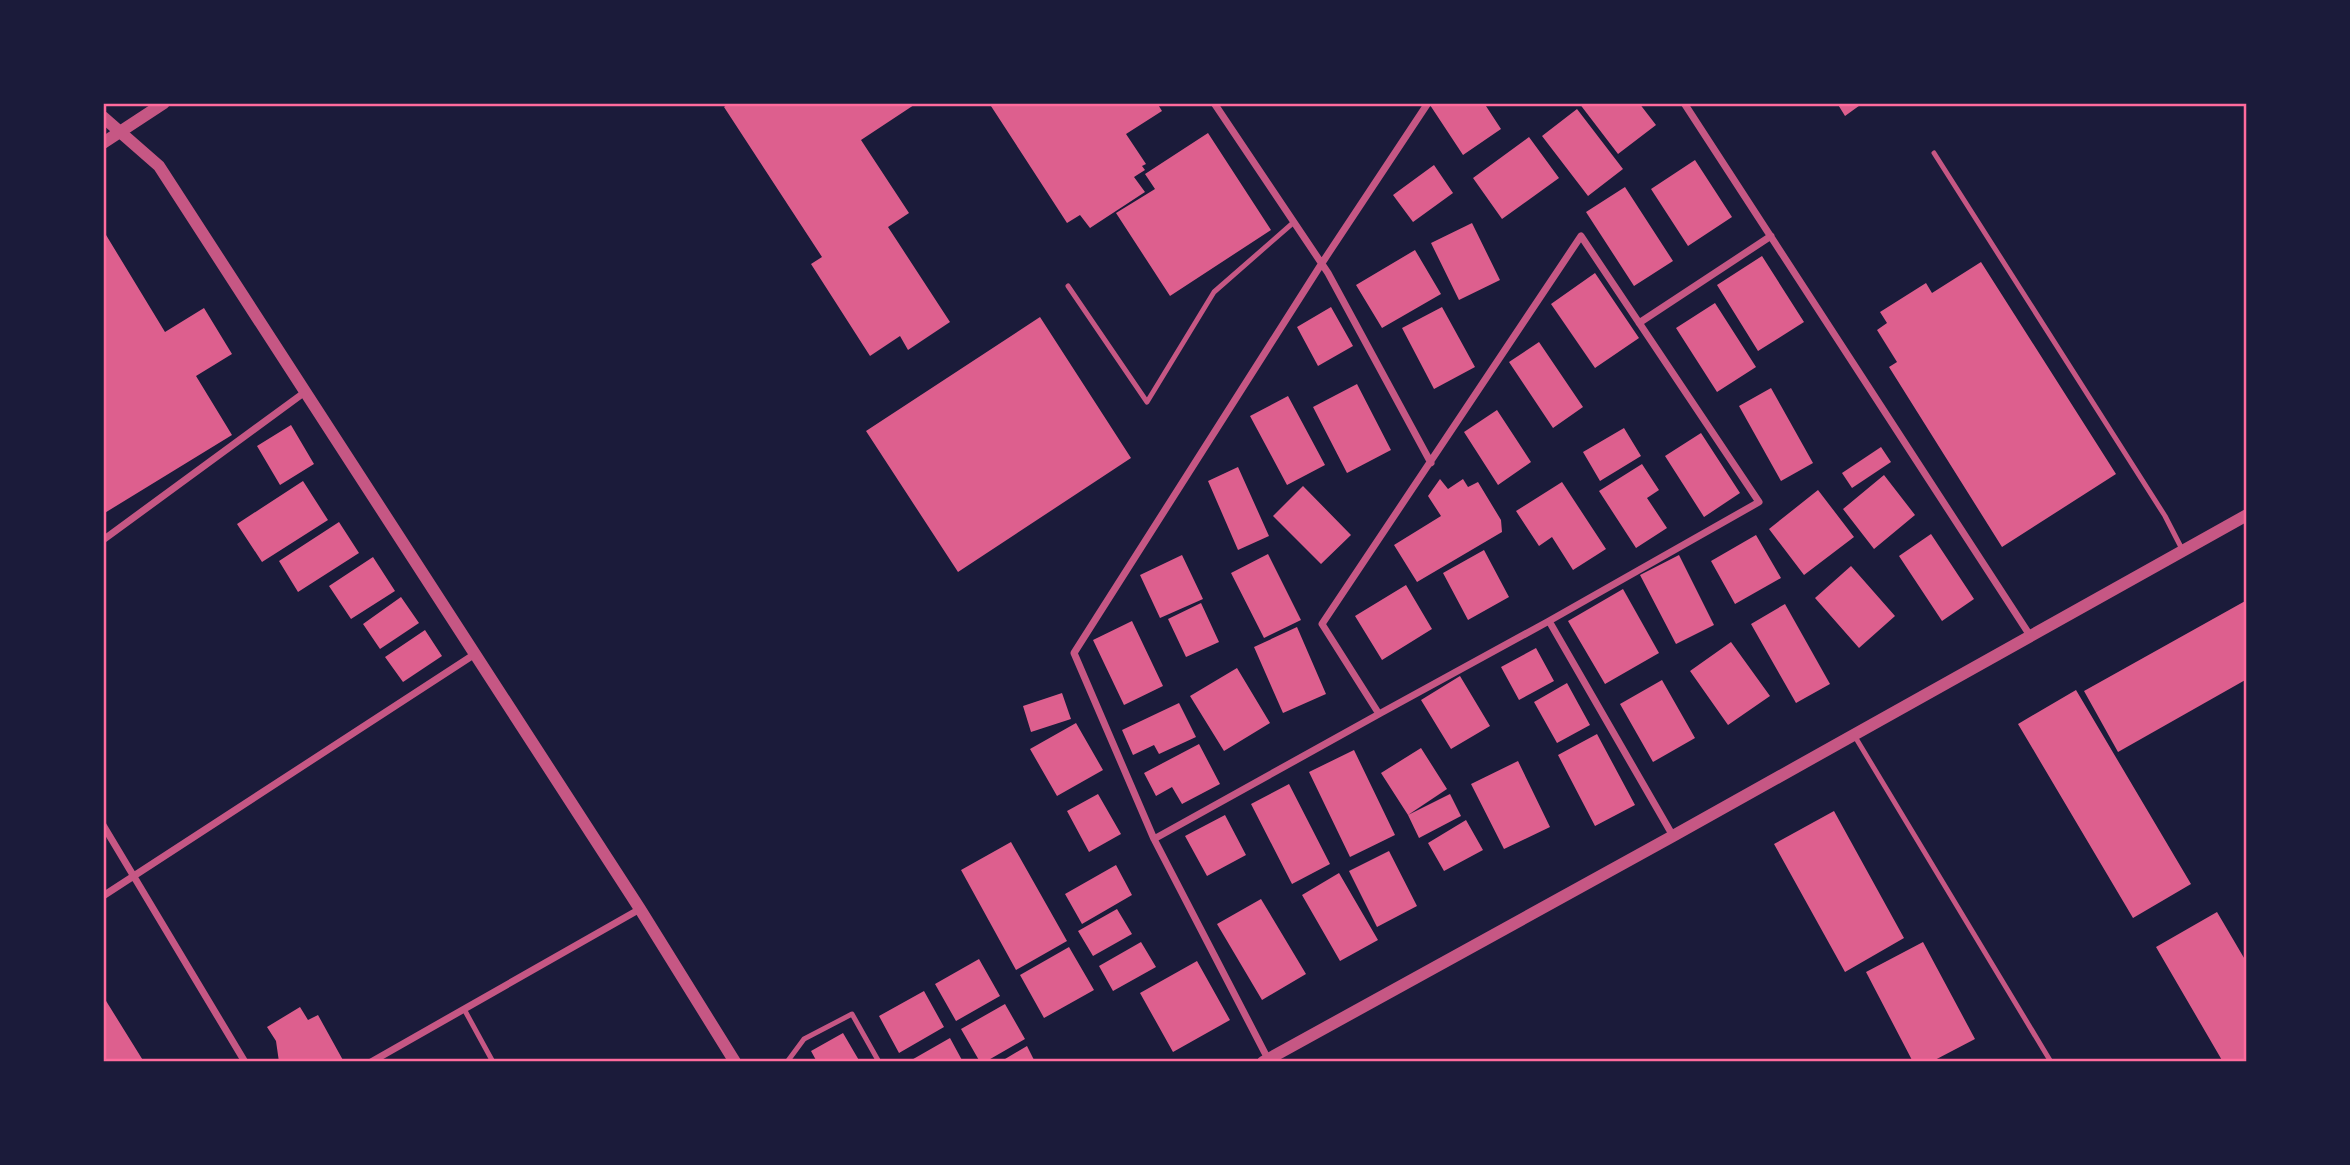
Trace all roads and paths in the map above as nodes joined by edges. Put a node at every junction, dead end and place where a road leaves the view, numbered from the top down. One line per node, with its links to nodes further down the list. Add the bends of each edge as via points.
1 (164, 103): 6 (street)
2 (1214, 103): 9 (street)
3 (1428, 103): 11 (street)
4 (1684, 103): 10 (street)
5 (103, 117): 6 (street)
6 (122, 132): 7 (street); 14 (street, via 159,166)
7 (103, 143)
8 (1934, 153): 18 (lane)
9 (1294, 222): 11 (street); 12 (lane, via 1214,292 1147,402)
10 (1771, 236): 13 (street); 20 (street)
11 (1322, 263): 15 (street); 26 (street, via 1074,653)
12 (1068, 286)
13 (1639, 323): 15 (street, via 1581,236); 19 (street, via 1759,502)
14 (305, 392): 17 (street); 21 (street)
15 (1431, 463): 22 (street, via 1322,624)
16 (2247, 515): 18 (street)
17 (103, 540)
18 (2183, 551): 20 (street)
19 (1549, 621): 22 (street); 25 (street)
20 (2031, 637): 23 (street)
21 (475, 654): 27 (street); 29 (street)
22 (1379, 714): 26 (street)
23 (1854, 735): 25 (street); 38 (lane)
24 (103, 825): 27 (street)
25 (1673, 836): 31 (street)
26 (1154, 839): 31 (street)
27 (135, 876): 28 (street); 32 (street)
28 (103, 896)
29 (640, 909): 30 (street); 35 (street)
30 (464, 1009): 33 (street); 34 (lane)
31 (1265, 1060)
32 (245, 1062)
33 (371, 1062)
34 (493, 1062)
35 (735, 1062)
36 (787, 1062): 37 (lane, via 804,1039 852,1014)
37 (879, 1062)
38 (2051, 1062)

